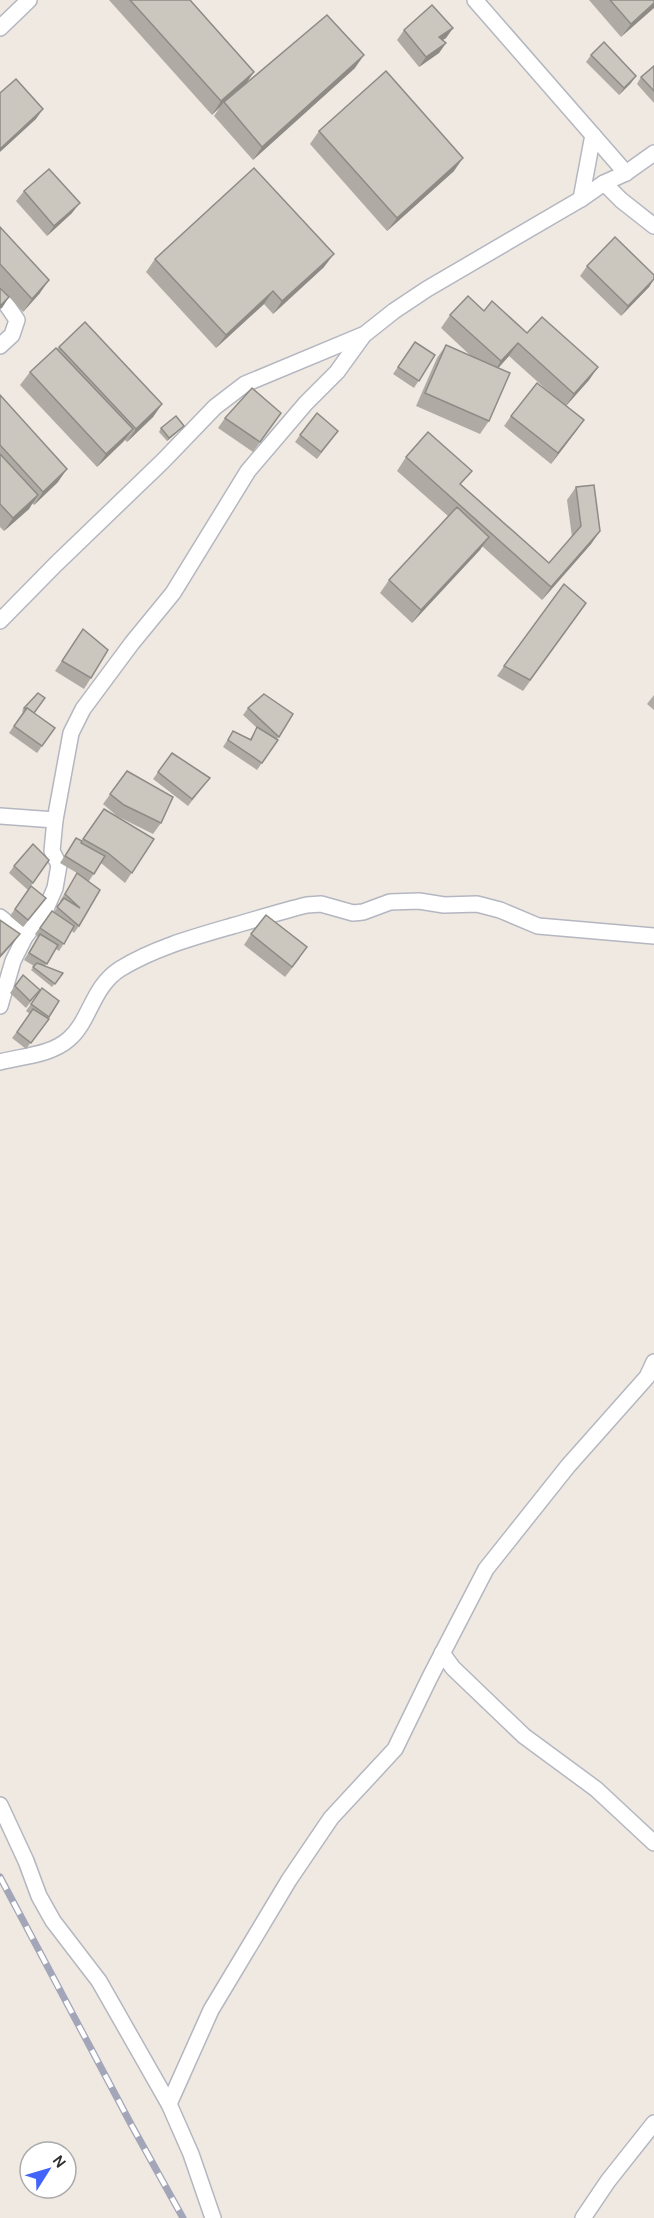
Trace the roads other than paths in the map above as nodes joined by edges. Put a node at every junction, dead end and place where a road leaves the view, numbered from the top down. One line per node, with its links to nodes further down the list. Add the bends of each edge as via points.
1 (29, 0): 3 (street)
2 (475, 0): 4 (street)
3 (0, 28)
4 (593, 135): 6 (street); 8 (street)
5 (653, 157): 6 (street)
6 (626, 173): 7 (street)
7 (604, 183): 8 (street); 9 (street)
8 (580, 200): 11 (street, via 427,289)
9 (654, 226)
10 (0, 296): 12 (street, via 17,320 12,334)
11 (365, 334): 13 (street, via 245,384 215,407); 15 (street, via 337,372 248,471 173,593 83,709 71,733)
12 (0, 346)
13 (0, 621)
14 (0, 816): 15 (street)
15 (55, 820): 18 (street, via 52,851 59,865 55,888 45,911)
16 (0, 917): 18 (street)
17 (654, 936): 20 (street, via 538,926 477,904 390,902 352,913 315,903 201,935 150,954 108,979 70,1039 38,1054)
18 (25, 937): 19 (street, via 13,961)
19 (0, 1006)
20 (0, 1062)
21 (654, 1362): 22 (street, via 647,1377 568,1466 486,1569)
22 (442, 1653): 24 (street, via 524,1736 596,1790); 25 (street, via 395,1749 331,1818 245,1951 211,2010)
23 (0, 1805): 25 (street, via 52,1921 99,1981)
24 (654, 1843)
25 (169, 2104): 27 (street)
26 (654, 2123): 28 (street)
27 (213, 2218)
28 (582, 2218)

